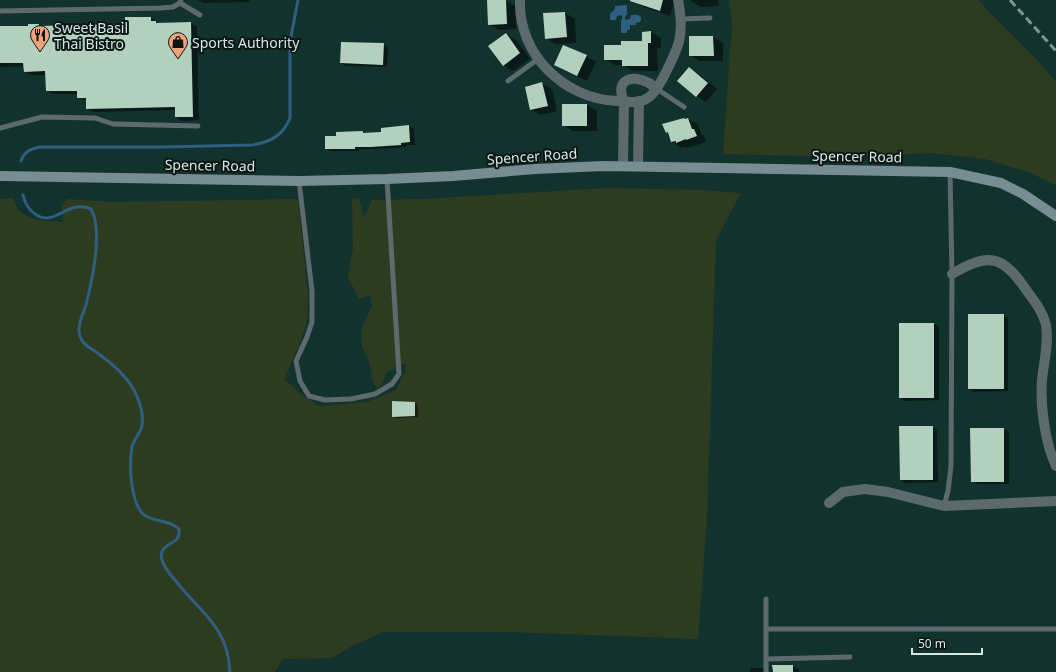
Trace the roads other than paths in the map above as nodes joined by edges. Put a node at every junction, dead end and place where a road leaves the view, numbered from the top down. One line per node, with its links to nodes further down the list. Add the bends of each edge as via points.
1 (520, 0): 8 (street, via 527,38)
2 (678, 0): 7 (street)
3 (181, 2): 4 (lane, via 172,7 161,8); 5 (lane)
4 (0, 11)
5 (200, 15)
6 (710, 18): 7 (lane)
7 (681, 19): 10 (street, via 676,55)
8 (538, 59): 9 (lane); 11 (street, via 549,73 575,90 601,100)
9 (508, 81)
10 (657, 89): 11 (street, via 649,83 636,80 623,82 620,87); 12 (street, via 643,101); 13 (lane)
11 (624, 101): 12 (street); 16 (street)
12 (639, 101): 17 (street)
13 (684, 107)
14 (198, 126): 15 (lane, via 113,124 95,118 42,117)
15 (0, 128)
16 (623, 166): 17 (street, Spencer Road); 20 (street, Spencer Road)
17 (638, 166): 18 (street, Spencer Road)
18 (950, 172): 22 (street, Spencer Road, via 1002,183 1024,194); 23 (lane)
19 (0, 176): 21 (street, Spencer Road)
20 (387, 179): 21 (street, Spencer Road); 21 (lane, via 399,374 392,384 375,394 351,399 324,400 309,396 300,381 296,361 312,322 312,291)
21 (299, 181)
22 (1056, 216)
23 (952, 274): 24 (street, via 967,264 989,260 1002,263 1021,282 1042,313 1046,326 1046,354 1042,380 1043,412 1051,456); 27 (lane, via 951,466)
24 (1056, 466)
25 (1056, 501): 27 (street)
26 (829, 503): 27 (street, via 843,492 865,489)
27 (944, 506)
28 (766, 599): 29 (lane)
29 (767, 629): 30 (lane); 32 (lane)
30 (1056, 629)
31 (850, 657): 32 (lane)
32 (766, 659): 33 (lane)
33 (766, 672)

